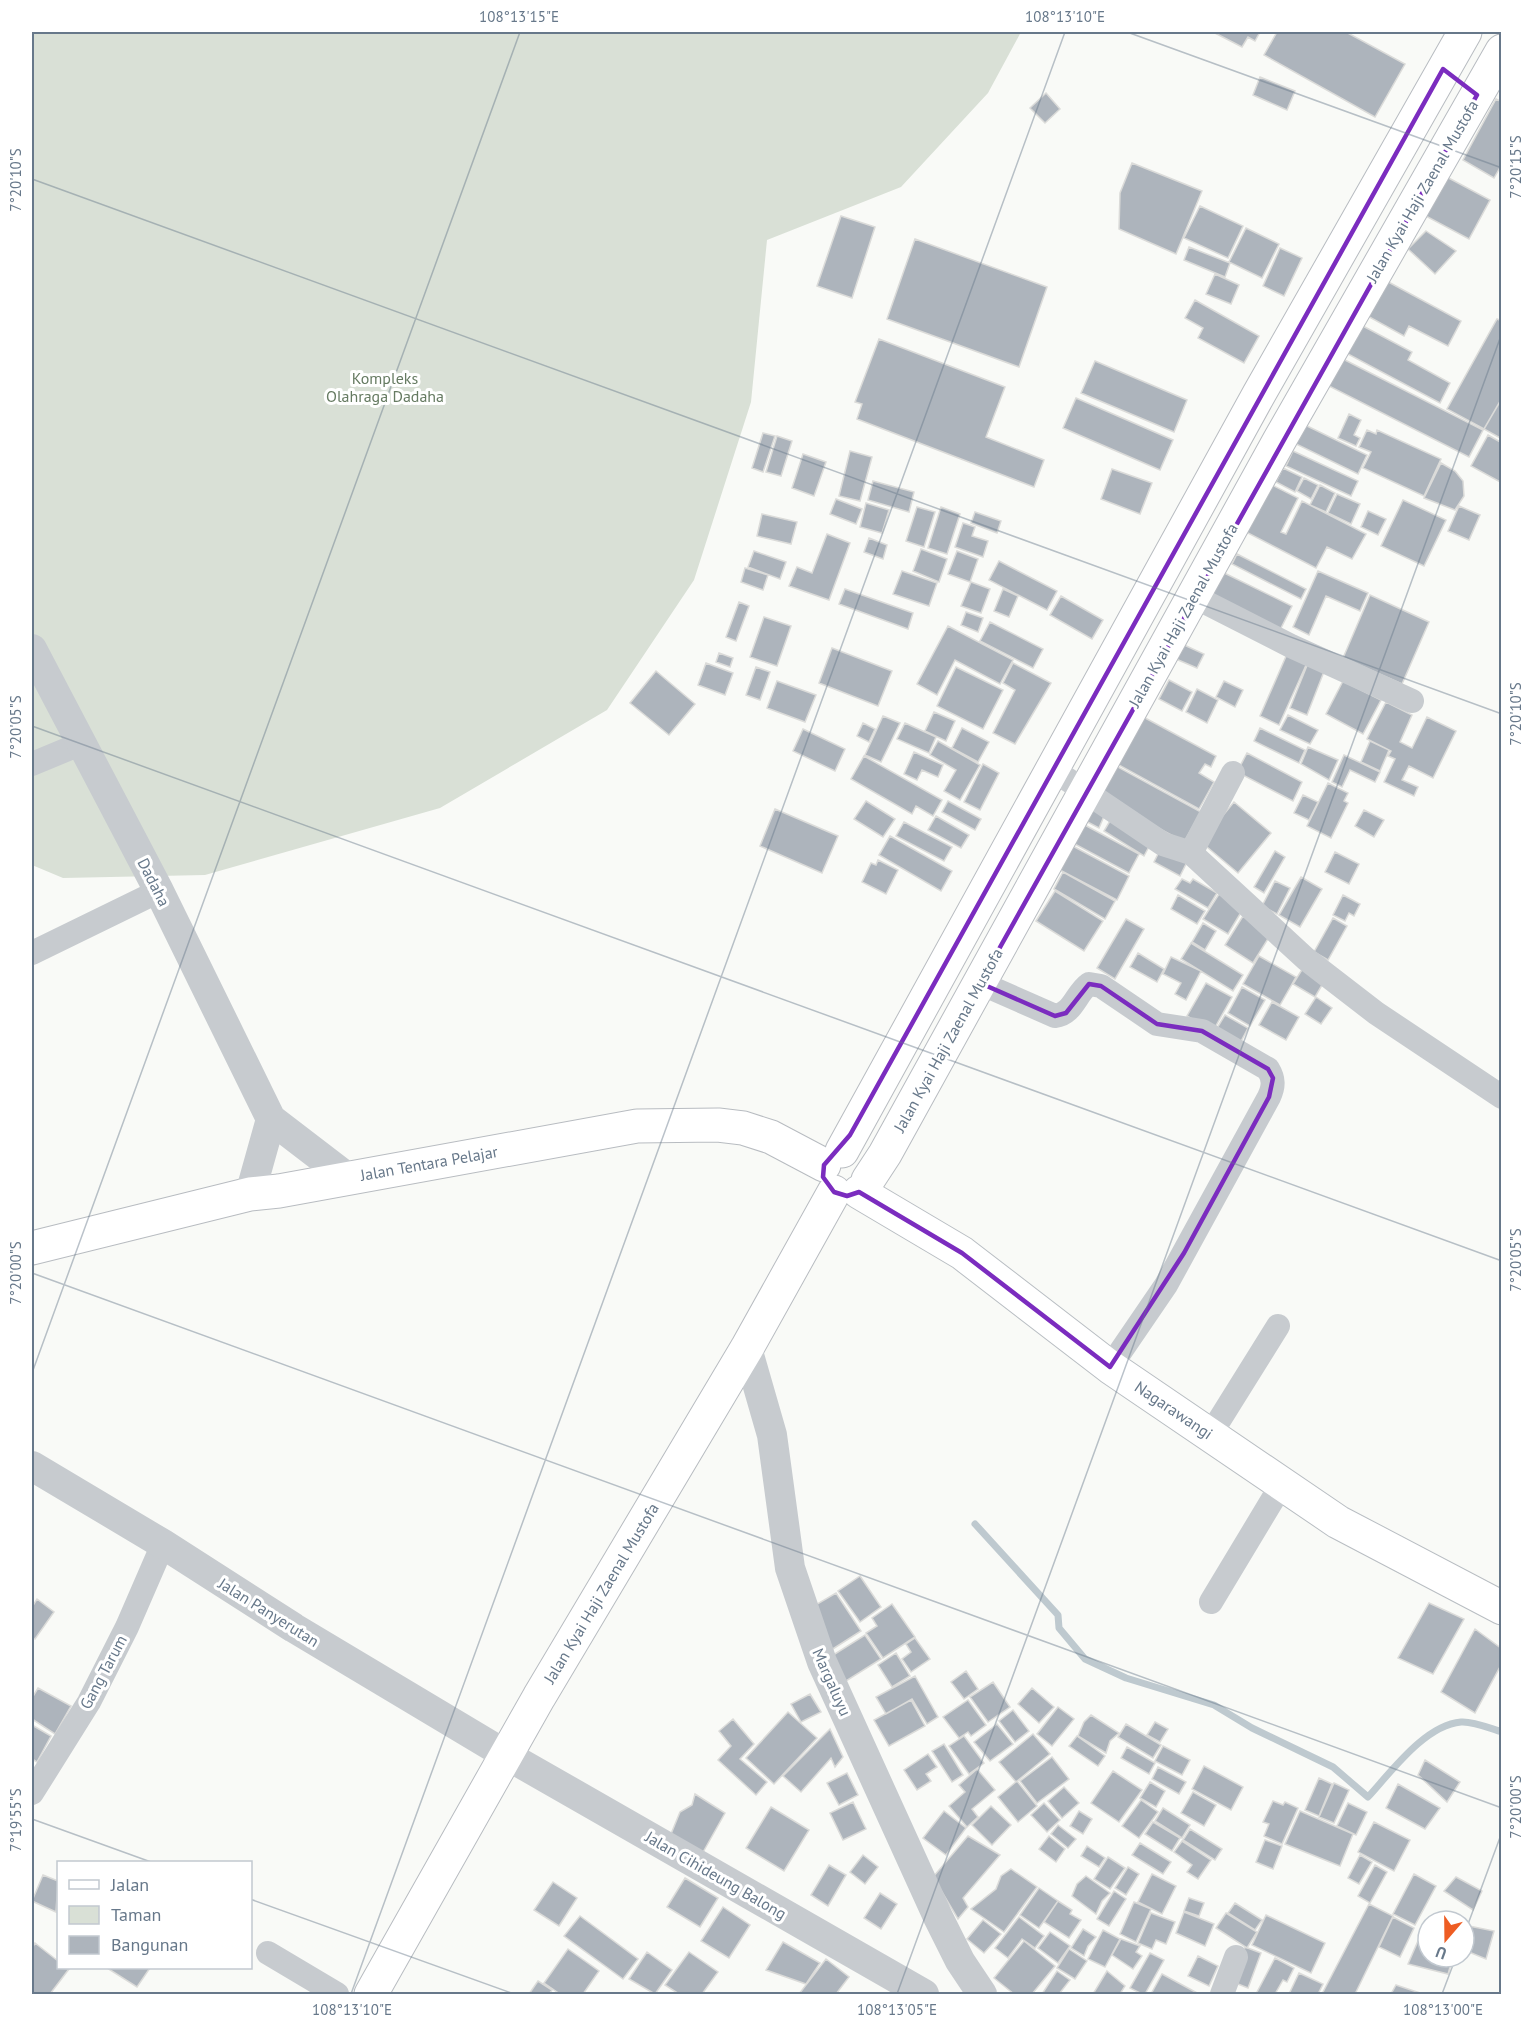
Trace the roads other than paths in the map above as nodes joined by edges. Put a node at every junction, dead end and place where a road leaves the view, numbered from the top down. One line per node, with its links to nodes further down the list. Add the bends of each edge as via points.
1 (1465, 32): 3 (main road, Jalan Kyai Haji Zaenal Mustofa)
2 (1502, 51): 4 (main road, Jalan Kyai Haji Zaenal Mustofa)
3 (1443, 69): 4 (main road); 5 (main road, Jalan Kyai Haji Zaenal Mustofa)
4 (1478, 95): 6 (main road, Jalan Kyai Haji Zaenal Mustofa)
5 (1245, 420): 6 (main road); 12 (main road, Jalan Kyai Haji Zaenal Mustofa)
6 (1279, 441): 7 (main road, Jalan Kyai Haji Zaenal Mustofa)
7 (1193, 596): 9 (street); 14 (main road, Jalan Kyai Haji Zaenal Mustofa)
8 (32, 649): 10 (street, Dadaha)
9 (1412, 701)
10 (80, 744): 11 (street); 16 (street, Dadaha)
11 (32, 764)
12 (1052, 769): 14 (street); 21 (main road, Jalan Kyai Haji Zaenal Mustofa)
13 (1233, 773): 15 (street)
14 (1085, 793): 15 (street, via 1162,844); 18 (main road, Jalan Kyai Haji Zaenal Mustofa)
15 (1191, 853): 19 (street, via 1306,959 1376,1013)
16 (159, 891): 17 (street); 20 (street, Dadaha)
17 (32, 953)
18 (980, 983): 21 (main road, Jalan Kyai Haji Zaenal Mustofa); 27 (street, via 1055,1016 1066,1013 1089,984 1101,986 1157,1024 1202,1031 1268,1069 1273,1078 1269,1096 1184,1253)
19 (1502, 1097)
20 (271, 1119): 22 (street, Dadaha); 23 (street)
21 (845, 1176): 22 (main road, Jalan Tentara Pelajar, via 771,1137 718,1125 637,1126); 26 (main road, Jalan Kyai Haji Zaenal Mustofa); 27 (main road, Nagarawangi, via 962,1252)
22 (348, 1178): 23 (main road, Jalan Tentara Pelajar)
23 (250, 1194): 24 (main road, Jalan Tentara Pelajar)
24 (32, 1248)
25 (1278, 1326): 28 (street)
26 (747, 1348): 34 (main road, Jalan Kyai Haji Zaenal Mustofa, via 539,1697); 41 (street, Margaluyu, via 772,1436 790,1568 822,1662 942,1926)
27 (1110, 1367): 28 (main road, Nagarawangi)
28 (1210, 1435): 30 (main road, Nagarawangi)
29 (32, 1466): 31 (street, Jalan Panyerutan)
30 (1282, 1484): 32 (street); 33 (main road, Nagarawangi, via 1338,1522)
31 (163, 1544): 34 (street, Jalan Panyerutan); 35 (street, Gang Tarum, via 89,1702)
32 (1211, 1602)
33 (1502, 1608)
34 (508, 1756): 39 (main road, Jalan Kyai Haji Zaenal Mustofa); 40 (street, Jalan Cihideung Balong)
35 (32, 1793)
36 (268, 1953): 38 (street)
37 (1236, 1957): 42 (street)
38 (337, 1995)
39 (371, 1995)
40 (924, 1995)
41 (982, 1995)
42 (1222, 1995)

